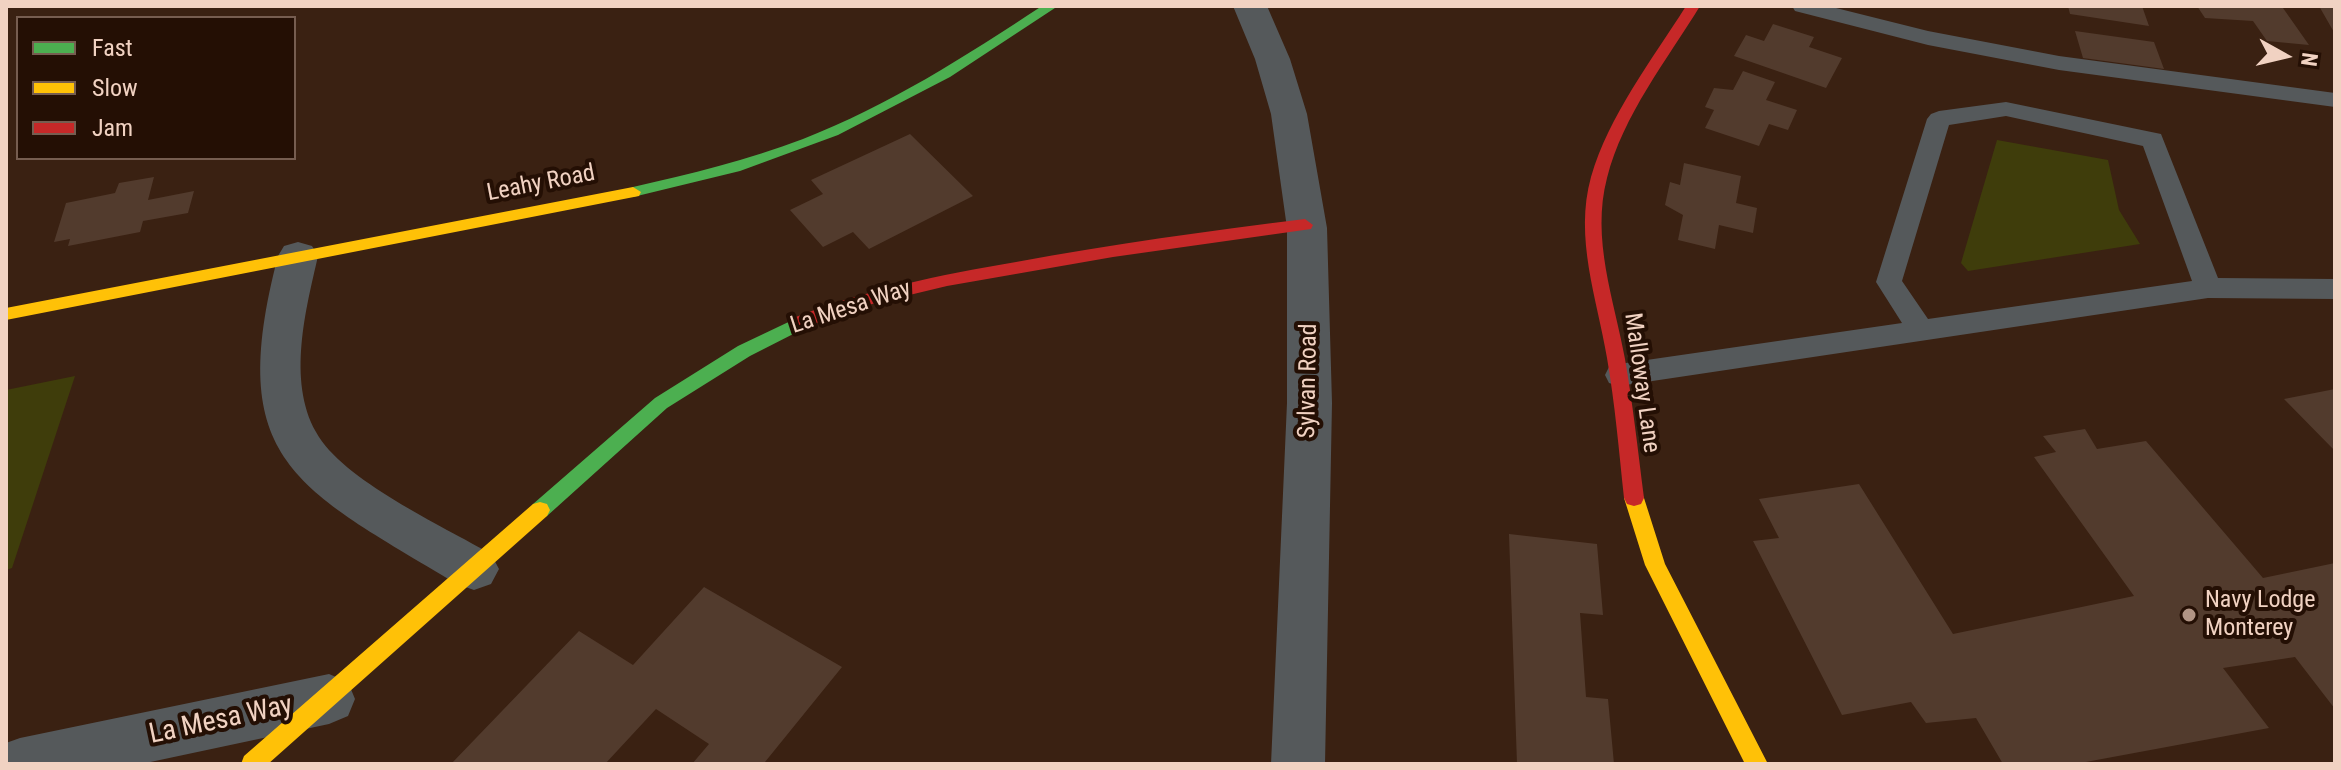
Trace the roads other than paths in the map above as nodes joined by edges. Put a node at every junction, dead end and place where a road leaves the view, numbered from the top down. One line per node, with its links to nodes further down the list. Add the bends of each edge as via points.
1 (1051, 6): 7 (street, Leahy Road, via 918,92 811,141 739,166)
2 (1250, 6): 6 (street, Sylvan Road, via 1278,67)
3 (1693, 6): 12 (street, Malloway Lane, via 1610,146 1598,180 1595,253)
4 (1803, 6): 5 (lane, via 1928,38 2059,63)
5 (2335, 100)
6 (1305, 225): 13 (street, La Mesa Way, via 1093,253 895,290 830,310 717,365 661,403); 17 (street, Sylvan Road, via 1311,363)
7 (298, 256): 10 (street, Leahy Road); 13 (street, via 280,348 282,396 295,438 356,498)
8 (2208, 288): 9 (lane); 11 (lane); 11 (lane, via 2153,140 2006,109 1939,119 1889,282)
9 (2335, 289)
10 (6, 314)
11 (1922, 331): 12 (lane)
12 (1619, 375): 18 (street, Malloway Lane, via 1635,507 1655,565)
13 (474, 569): 14 (street, La Mesa Way)
14 (329, 699): 15 (street, La Mesa Way); 16 (street, La Mesa Way)
15 (20, 764)
16 (252, 764)
17 (1298, 764)
18 (1757, 764)

